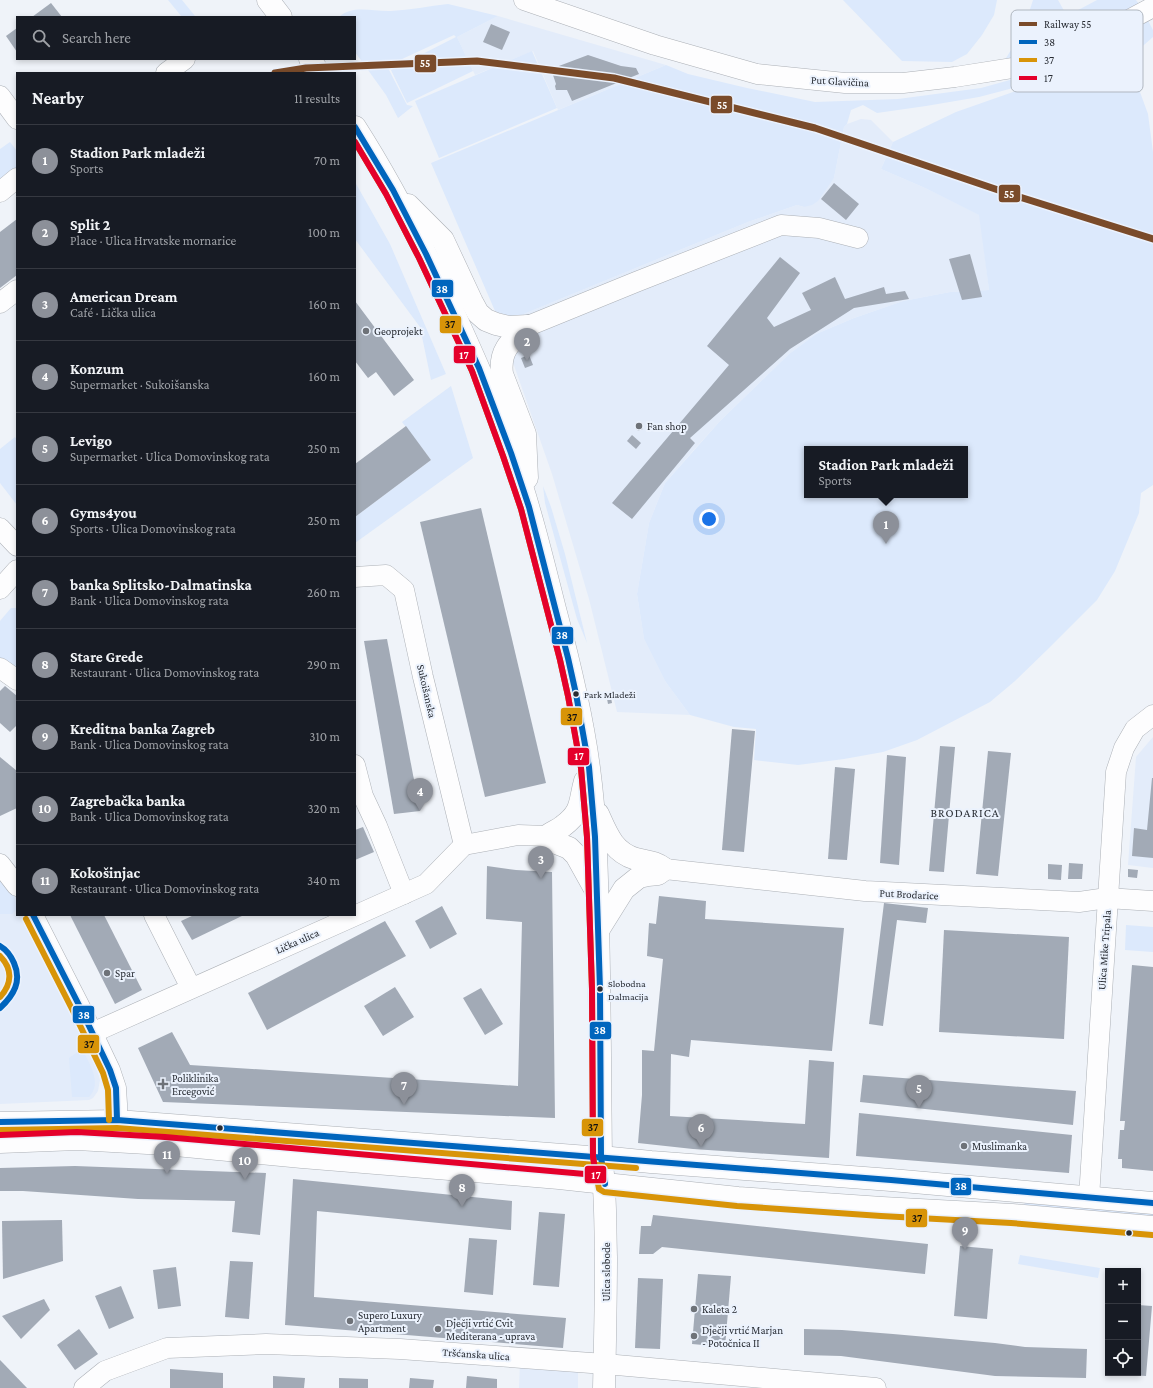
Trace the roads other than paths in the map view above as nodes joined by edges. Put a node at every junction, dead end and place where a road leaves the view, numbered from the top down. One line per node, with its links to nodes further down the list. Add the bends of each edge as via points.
1 (268, 0): 5 (main road)
2 (524, 0): 8 (street, Put Glavičina, via 655,45 757,74 845,84 903,83)
3 (1153, 7): 4 (street, Put Glavičina)
4 (1143, 12)
5 (280, 16)
6 (184, 60): 9 (street)
7 (311, 60): 10 (main road)
8 (1011, 69)
9 (167, 72)
10 (318, 72)
11 (0, 96): 12 (street)
12 (16, 118)
13 (356, 129): 15 (main road)
14 (16, 179): 16 (street)
15 (393, 190): 20 (main road, via 443,240 472,302 482,316 497,325); 21 (main road, via 470,347 512,453)
16 (0, 192)
17 (858, 238): 20 (street, via 819,228 782,225)
18 (16, 291): 19 (street)
19 (0, 303)
20 (528, 326): 21 (main road, via 506,348 501,364 502,374 525,434)
21 (529, 507): 30 (main road, Ulica slobode, via 573,680)
22 (0, 528): 23 (street)
23 (16, 545)
24 (16, 571): 26 (street)
25 (356, 577): 35 (street, Sukoišanska, via 386,575 404,590)
26 (0, 588)
27 (0, 668): 28 (street)
28 (16, 679)
29 (1153, 715): 41 (street, Ulica Mike Tripala, via 1136,729 1124,748 1116,772)
30 (589, 767): 33 (main road, Ulica slobode); 34 (main road, via 580,807 573,818)
31 (356, 773): 32 (street)
32 (359, 798): 39 (street, via 377,826)
33 (592, 800): 37 (main road, via 608,838 617,848 624,854 656,863); 40 (main road, Ulica slobode)
34 (547, 836): 35 (street, via 518,835); 40 (main road, via 569,848 576,855)
35 (464, 845): 39 (street, Lička ulica, via 426,884)
36 (0, 864): 38 (street)
37 (665, 869): 41 (street, Put Brodarice, via 865,891 1079,902); 47 (main road, via 658,874 633,880 624,889)
38 (16, 885)
39 (404, 894): 43 (street, Lička ulica)
40 (598, 894): 47 (main road, Ulica slobode)
41 (1107, 898): 42 (street, Put Brodarice); 55 (street, Ulica Mike Tripala)
42 (1153, 901)
43 (356, 915)
44 (34, 916): 49 (street)
45 (155, 916): 48 (street)
46 (354, 916): 48 (street, Lička ulica)
47 (598, 929): 53 (main road, Ulica slobode)
48 (191, 988): 49 (street, Lička ulica)
49 (92, 1032): 50 (street, via 116,1088)
50 (117, 1120): 51 (street); 53 (street)
51 (0, 1122)
52 (0, 1143): 54 (street, via 77,1140 165,1145)
53 (601, 1157): 54 (main road, Ulica slobode); 55 (main road)
54 (605, 1184): 57 (main road, via 746,1198 1012,1214); 58 (main road, Ulica slobode)
55 (1089, 1198): 56 (main road)
56 (1153, 1203)
57 (1153, 1227)
58 (605, 1364): 59 (street, Tršćanska ulica, via 400,1349 266,1344 167,1348 105,1371); 60 (main road, Ulica slobode); 61 (street, Tršćanska ulica)
59 (84, 1388)
60 (604, 1388)
61 (876, 1388)

